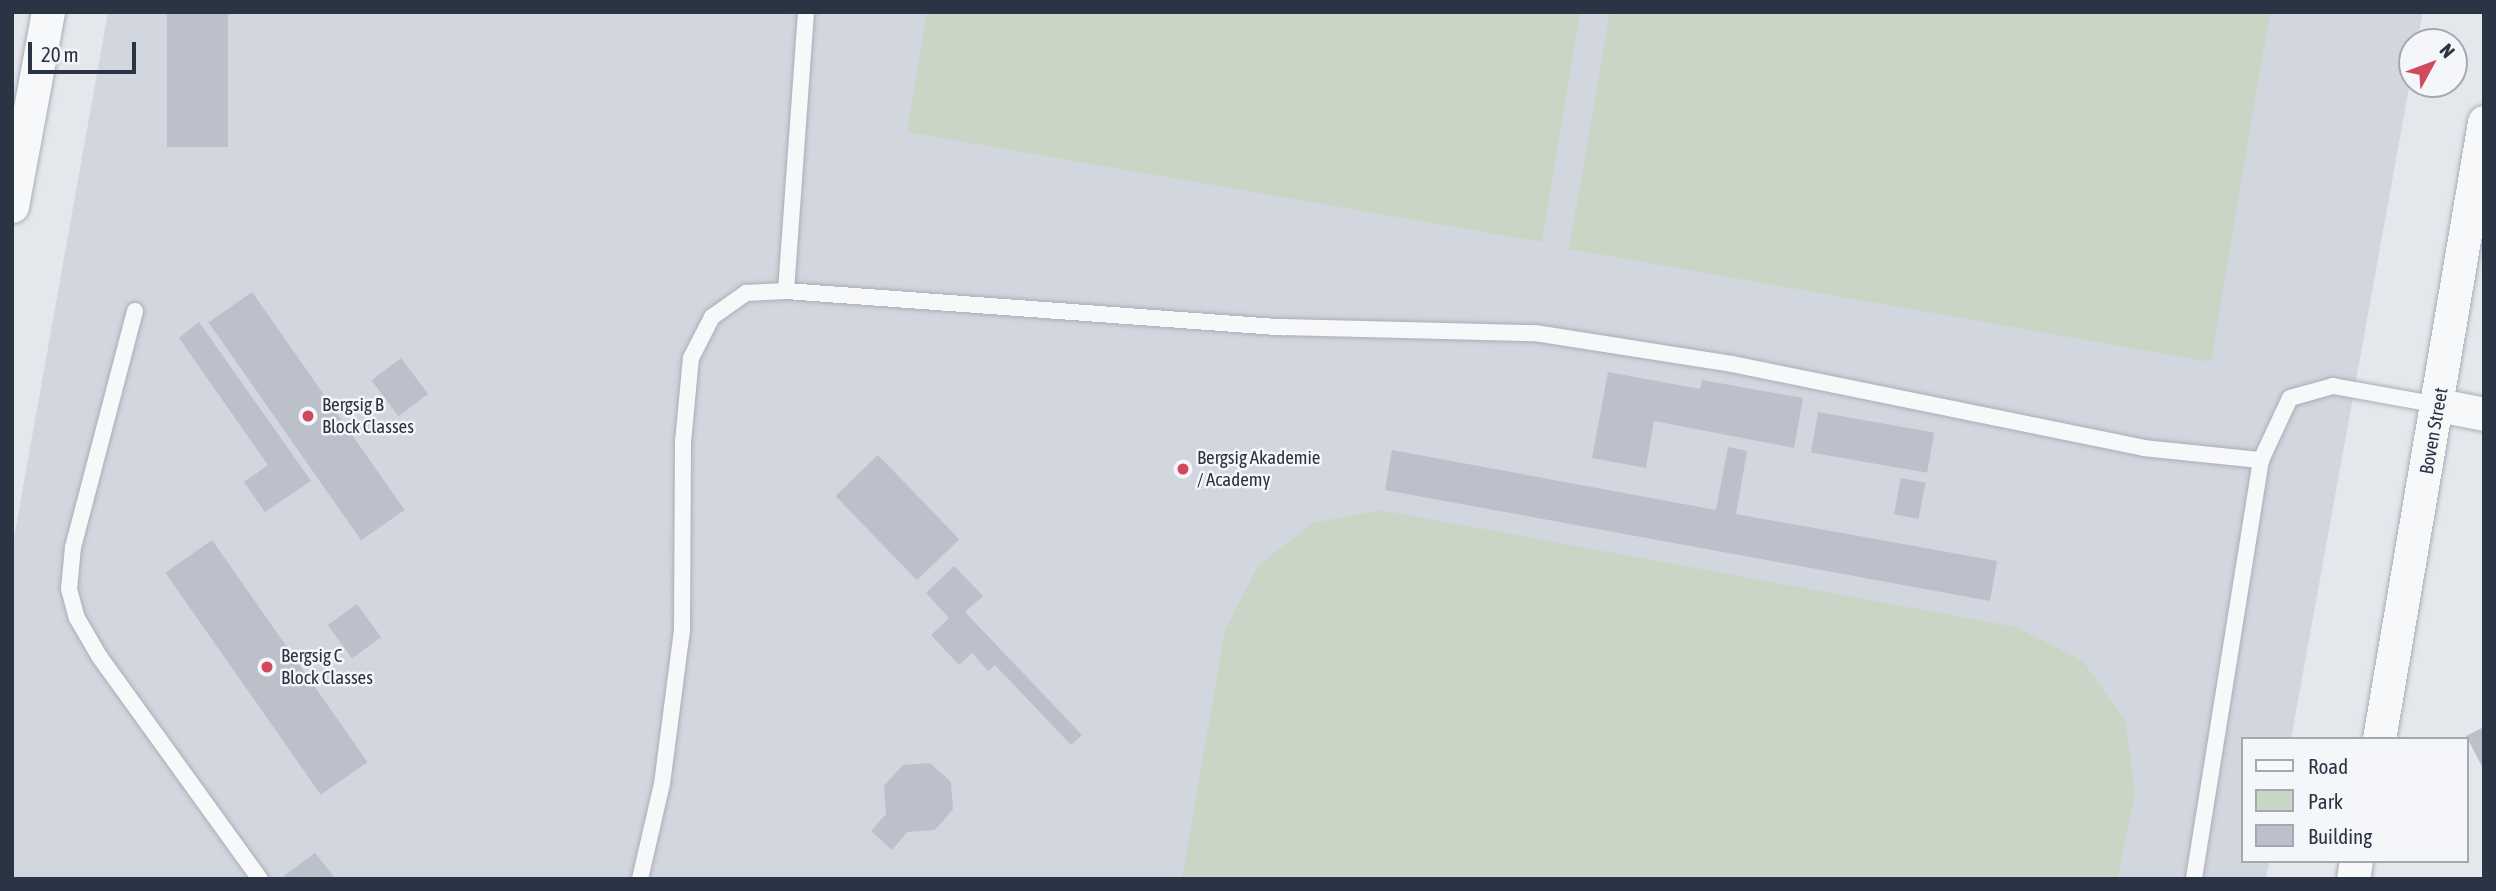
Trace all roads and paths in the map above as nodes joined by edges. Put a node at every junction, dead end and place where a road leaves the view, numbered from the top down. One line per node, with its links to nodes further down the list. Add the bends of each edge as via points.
1 (48, 12): 4 (street)
2 (806, 12): 5 (lane)
3 (2484, 122): 7 (street, Boven Street)
4 (12, 206)
5 (786, 291): 9 (lane, via 1282,327 1535,333 1732,364 2144,448); 12 (lane, via 746,293 723,309 712,317 691,358 684,443 682,631 662,784)
6 (135, 311): 11 (lane, via 73,547 69,589 76,618 105,665)
7 (2439, 405): 8 (street); 9 (lane, via 2333,386 2290,398 2270,430); 10 (street, Boven Street)
8 (2484, 414)
9 (2261, 460): 13 (lane)
10 (2379, 737)
11 (260, 879)
12 (639, 879)
13 (2194, 879)

